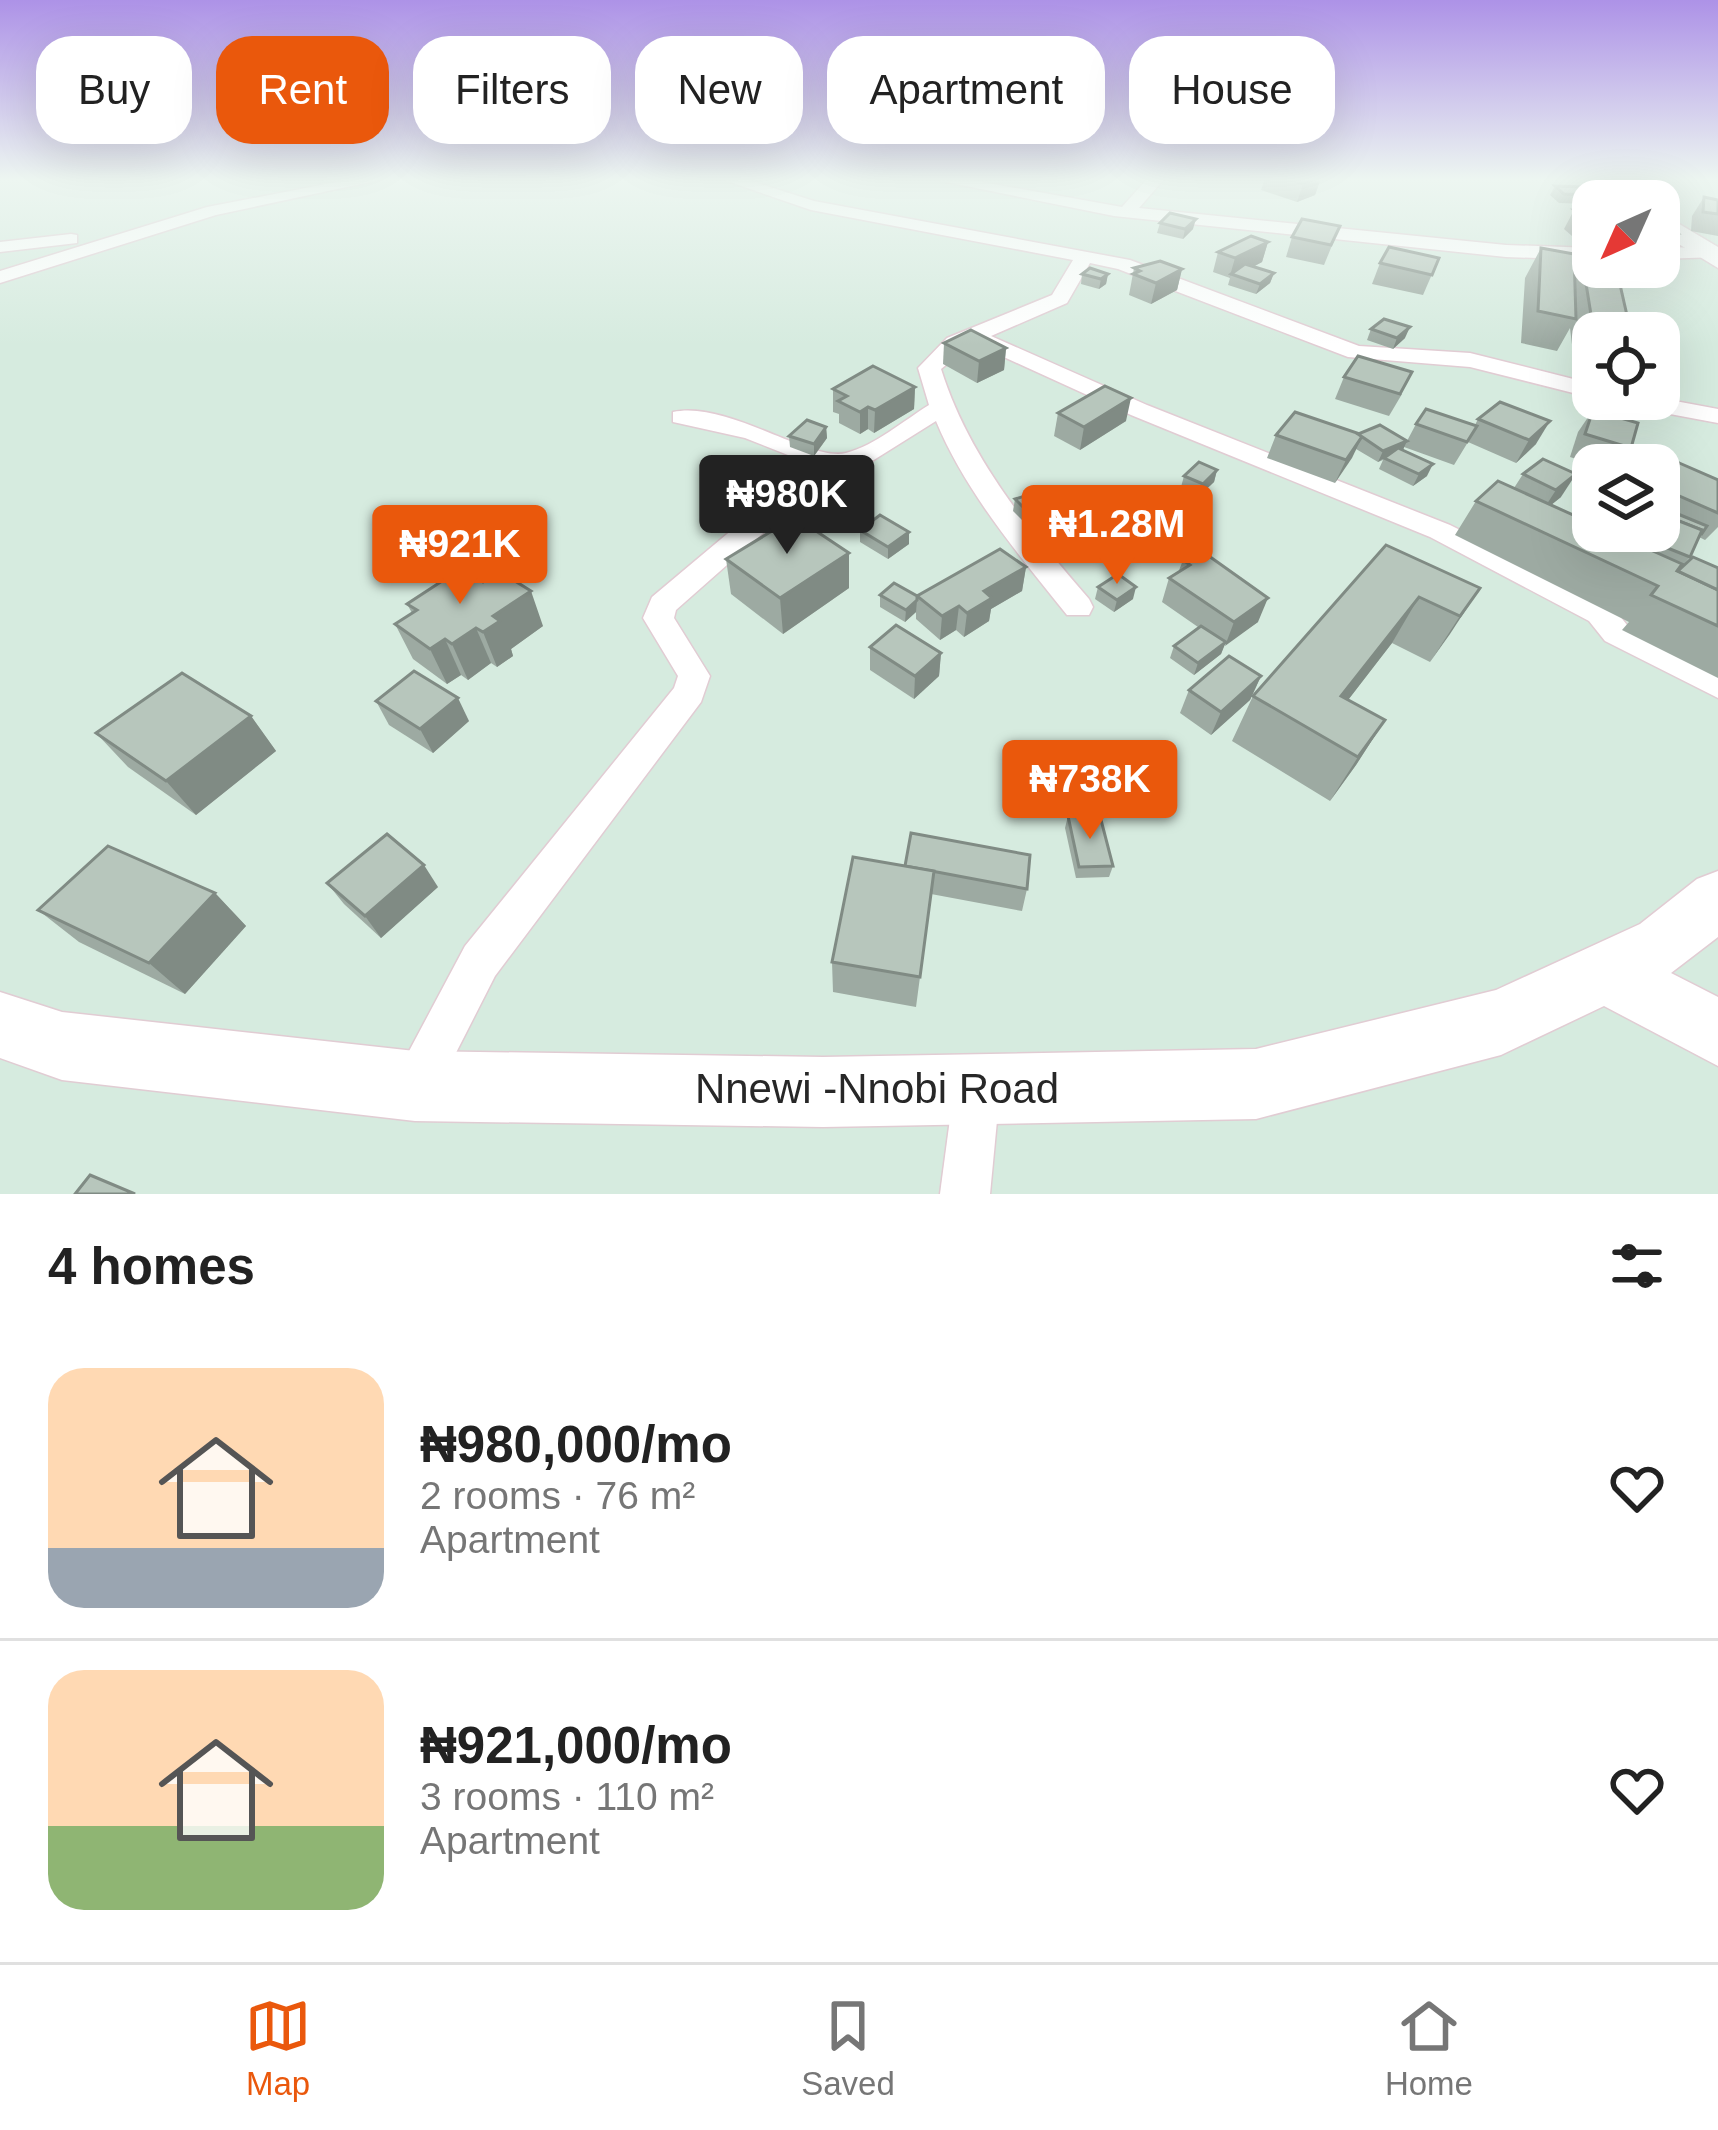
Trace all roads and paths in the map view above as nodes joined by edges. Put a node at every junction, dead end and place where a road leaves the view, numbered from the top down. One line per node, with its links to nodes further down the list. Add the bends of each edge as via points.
1 (137, 234): 5 (street)
2 (965, 234): 9 (street)
3 (1342, 234): 7 (street)
4 (1680, 234): 10 (main road)
5 (102, 244): 6 (street, via 83,237); 11 (street)
6 (0, 248)
7 (1572, 253)
8 (1680, 255): 10 (street)
9 (1084, 256): 12 (street, via 1060,299); 13 (street, via 1356,352 1470,360)
10 (1714, 257)
11 (0, 277)
12 (972, 335): 14 (street, via 929,368); 20 (street, via 1440,532)
13 (1572, 386)
14 (943, 406): 18 (street); 19 (street, via 991,495)
15 (1680, 409): 16 (street)
16 (1718, 416)
17 (681, 417): 18 (street, via 771,438 815,460)
18 (850, 460): 25 (street, via 768,514 663,605 662,628 694,676 689,693 480,962)
19 (1078, 608)
20 (1718, 685)
21 (1718, 899): 22 (main road, Nnewi -Nnobi Road, via 1662,945)
22 (1605, 972): 24 (main road); 26 (main road, Nnewi -Nnobi Road, via 1501,1022 1256,1084)
23 (0, 1025): 25 (main road, Nnewi -Nnobi Road, via 62,1046)
24 (1718, 1033)
25 (415, 1085): 26 (main road, Nnewi -Nnobi Road)
26 (977, 1089): 27 (street)
27 (965, 1194)

